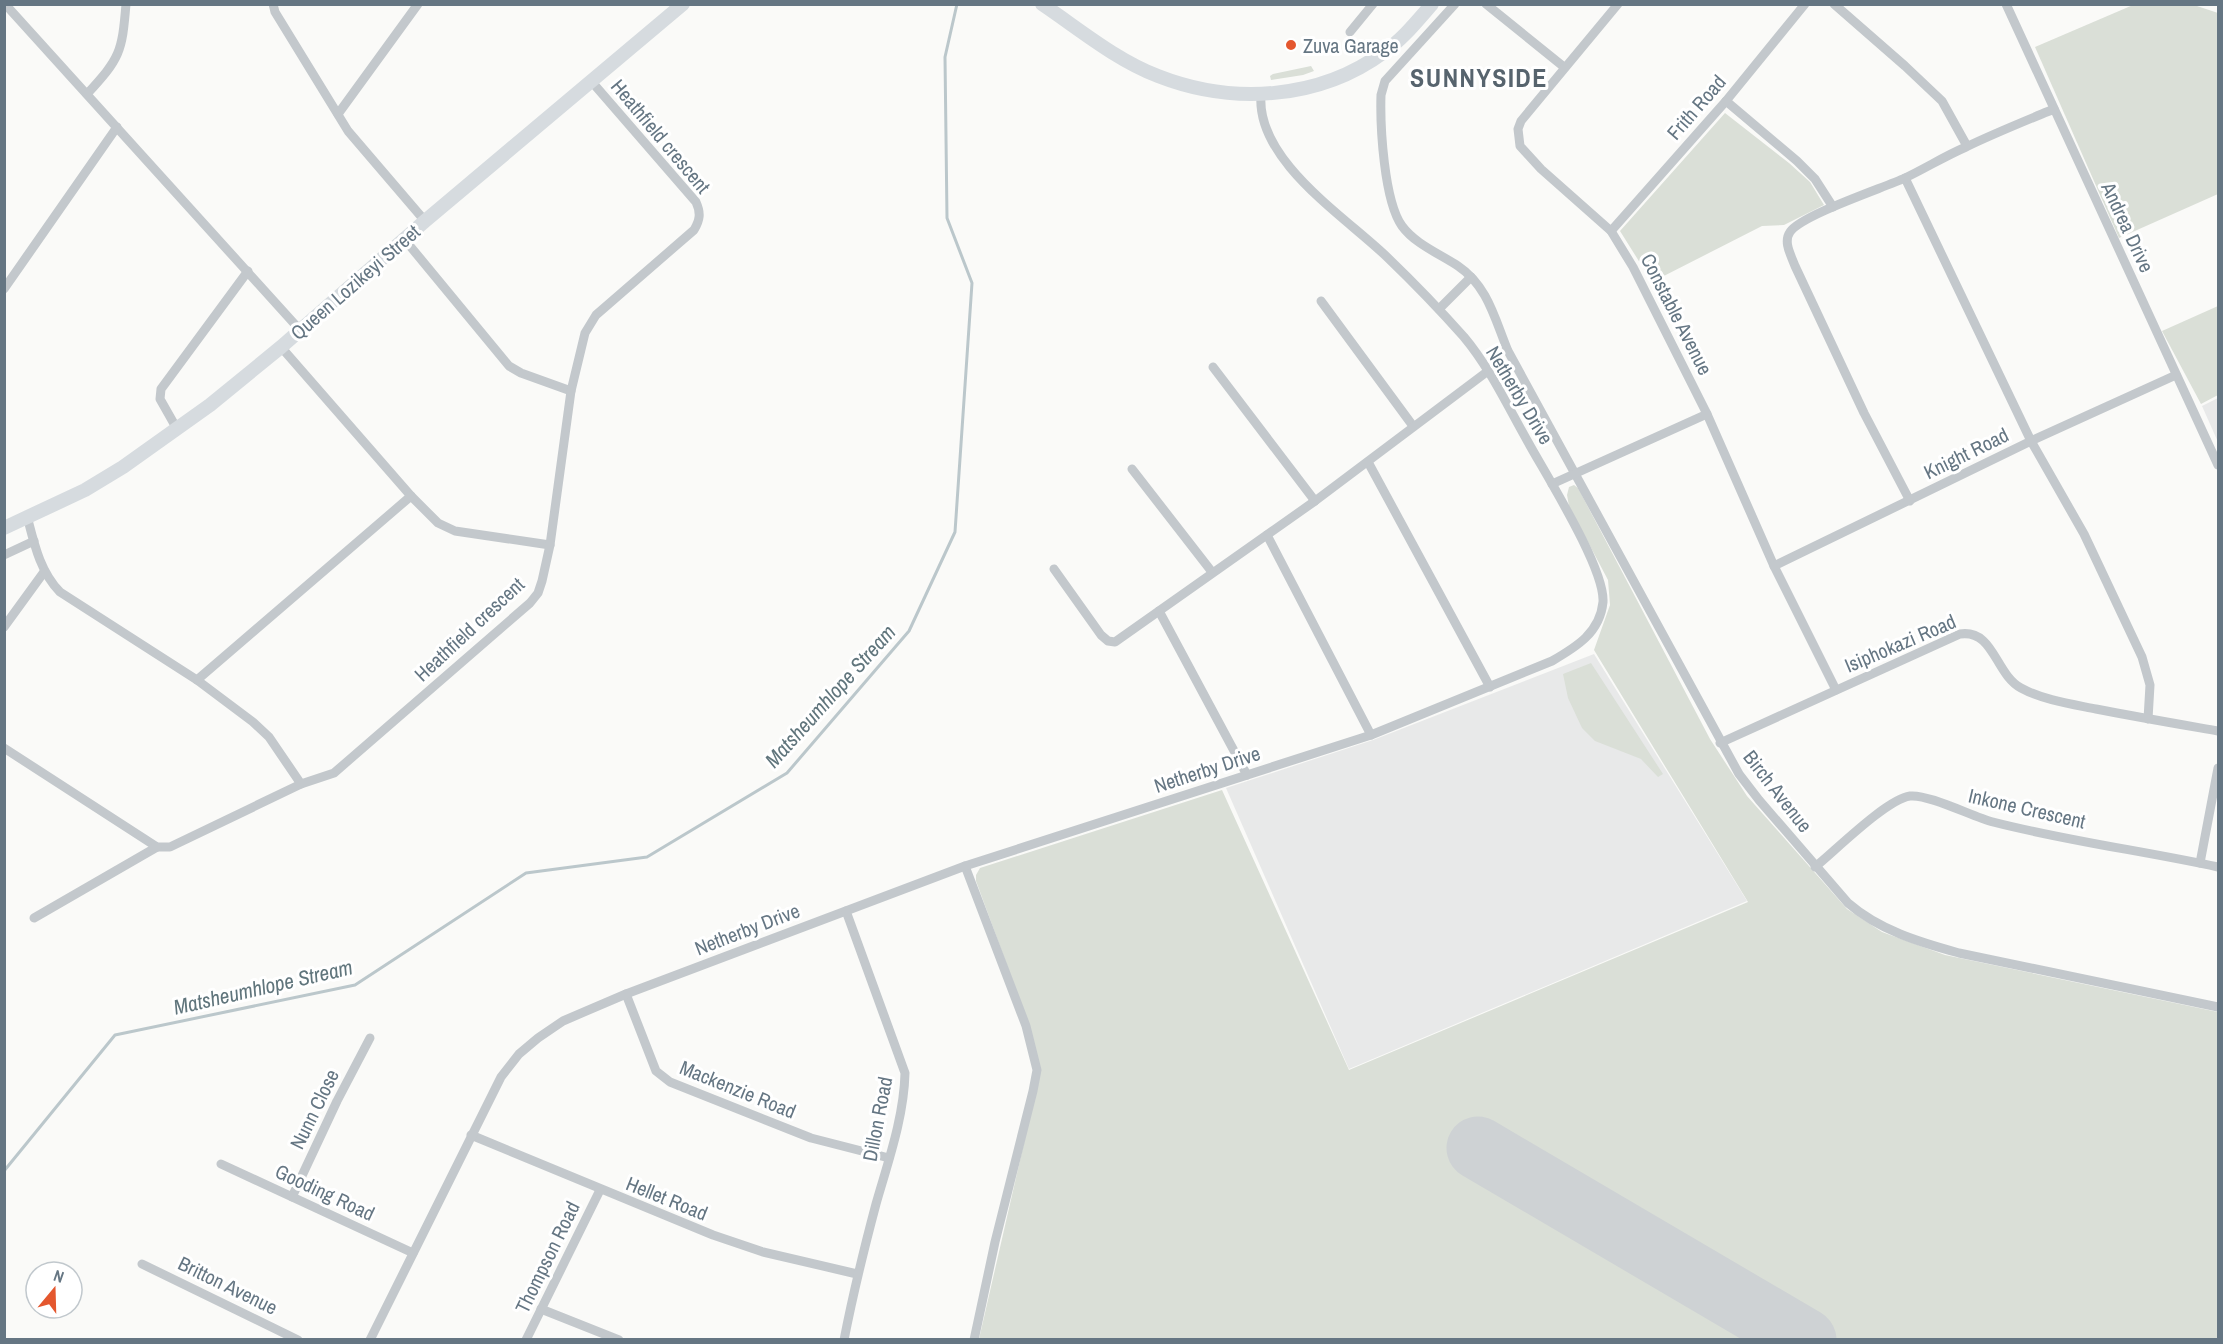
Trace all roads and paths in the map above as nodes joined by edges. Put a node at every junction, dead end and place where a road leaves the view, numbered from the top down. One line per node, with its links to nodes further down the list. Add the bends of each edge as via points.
1 (5, 4): 18 (street)
2 (126, 4): 18 (street, via 120,52)
3 (273, 4): 22 (street)
4 (418, 4): 22 (street)
5 (683, 4): 17 (main road, Queen Lozikeyi Street)
6 (1042, 4): 19 (main road, via 1128,61 1158,76 1219,92)
7 (1373, 4): 15 (street)
8 (1432, 4): 19 (main road, via 1402,38 1366,63 1302,89)
9 (1455, 4): 31 (street, Birch Avenue, via 1385,81 1381,111 1389,193 1402,226)
10 (1486, 4): 16 (street)
11 (1618, 4): 16 (street, Constable Avenue)
12 (1805, 4): 20 (street, Frith Road)
13 (1834, 4): 24 (street, via 1942,101)
14 (2006, 4): 21 (street, Andrea Drive)
15 (1350, 32)
16 (1564, 67): 28 (street, Constable Avenue, via 1521,121 1520,146)
17 (592, 82): 27 (main road, Queen Lozikeyi Street); 40 (street, Heathfield crescent, via 696,202 700,217 694,230 589,324)
18 (87, 94): 23 (street)
19 (1261, 95): 34 (street, Netherby Drive, via 1265,123 1289,168 1388,257)
20 (1726, 101): 26 (street, via 1803,167); 28 (street, Frith Road)
21 (2054, 109): 24 (street); 39 (street, Andrea Drive)
22 (338, 114): 27 (street, via 359,146)
23 (117, 127): 30 (street); 32 (street)
24 (1967, 146): 25 (street)
25 (1905, 178): 26 (street); 44 (street)
26 (1833, 207): 52 (street, via 1795,226 1789,232 1788,248 1846,376)
27 (425, 221): 29 (main road, Queen Lozikeyi Street)
28 (1611, 231): 41 (street, Constable Avenue)
29 (405, 240): 35 (main road, Queen Lozikeyi Street); 40 (street, via 509,366)
30 (248, 271): 35 (street); 43 (street, via 160,389 160,399)
31 (1471, 277): 34 (street); 48 (street, Birch Avenue, via 1490,303 1508,351)
32 (4, 289)
33 (1321, 301): 42 (street)
34 (1438, 309): 38 (street, Netherby Drive)
35 (300, 330): 36 (main road, Queen Lozikeyi Street)
36 (281, 347): 43 (main road, Queen Lozikeyi Street); 50 (street)
37 (1213, 367): 51 (street)
38 (1488, 371): 42 (street); 49 (street, Netherby Drive)
39 (2176, 375): 44 (street, Knight Road); 46 (street, Andrea Drive)
40 (571, 391): 57 (street, Heathfield crescent)
41 (1707, 414): 48 (street); 59 (street, Constable Avenue)
42 (1413, 426): 45 (street)
43 (177, 429): 53 (main road, Queen Lozikeyi Street, via 86,490)
44 (2031, 441): 52 (street, Knight Road); 68 (street, via 2085,534 2142,657 2150,685)
45 (1368, 462): 51 (street); 66 (street)
46 (2218, 465)
47 (1132, 469): 62 (street)
48 (1576, 474): 49 (street); 71 (street, Birch Avenue)
49 (1552, 484): 66 (street, Netherby Drive, via 1597,575 1603,594 1601,614 1590,633 1574,648)
50 (411, 496): 57 (street, via 445,527); 65 (street)
51 (1315, 501): 55 (street)
52 (1910, 501): 59 (street, Knight Road)
53 (27, 516): 54 (main road, Queen Lozikeyi Street); 56 (street)
54 (4, 528)
55 (1267, 535): 62 (street); 70 (street)
56 (34, 542): 58 (street); 61 (street)
57 (550, 545): 75 (street, Heathfield crescent, via 538,593 530,603 334,773)
58 (4, 555)
59 (1774, 566): 67 (street, Constable Avenue)
60 (1054, 569): 63 (street, via 1101,635 1111,642)
61 (44, 572): 64 (street); 65 (street, via 60,592)
62 (1212, 572): 63 (street)
63 (1159, 611): 74 (street)
64 (4, 627)
65 (197, 680): 75 (street, via 268,736)
66 (1490, 687): 70 (street, Netherby Drive)
67 (1836, 690): 68 (street, Isiphokazi Road, via 1968,633 1984,640 2008,679 2018,687 2072,704); 71 (street, Isiphokazi Road)
68 (2148, 719): 69 (street, Isiphokazi Road)
69 (2218, 730)
70 (1371, 735): 74 (street, Netherby Drive)
71 (1720, 743): 79 (street, Birch Avenue, via 1738,774)
72 (4, 748): 76 (street)
73 (2218, 768): 77 (street)
74 (1247, 775): 78 (street, Netherby Drive)
75 (301, 784): 76 (street, Heathfield crescent, via 170,847)
76 (157, 847): 82 (street, Heathfield crescent)
77 (2200, 863): 79 (street, Inkone Crescent, via 2006,825 1910,796 1892,803); 80 (street, Inkone Crescent)
78 (965, 866): 81 (street, Netherby Drive); 100 (street, via 1026,1026 1037,1070)
79 (1815, 867): 84 (street, Birch Avenue, via 1859,913 1924,943)
80 (2218, 867)
81 (846, 911): 83 (street, Netherby Drive); 87 (street, Dillon Road, via 905,1073)
82 (34, 918)
83 (626, 994): 86 (street, Netherby Drive, via 563,1022 519,1054 501,1077); 87 (street, Mackenzie Road, via 656,1071 670,1082 811,1138)
84 (2218, 1007)
85 (370, 1038): 90 (street, Nunn Close)
86 (471, 1135): 89 (street, Hellet Road); 91 (street, Netherby Drive)
87 (889, 1158): 93 (street, Dillon Road)
88 (222, 1164): 90 (street, Gooding Road)
89 (600, 1190): 93 (street, Hellet Road, via 733,1242); 94 (street, Thompson Road)
90 (292, 1197): 91 (street, Gooding Road)
91 (413, 1253): 96 (street, Netherby Drive)
92 (142, 1264): 95 (street, Britton Avenue)
93 (856, 1274): 99 (street, Dillon Road)
94 (541, 1309): 97 (street, Thompson Road); 98 (street)
95 (298, 1340)
96 (370, 1340)
97 (526, 1340)
98 (619, 1340)
99 (843, 1340)
100 (974, 1340)

